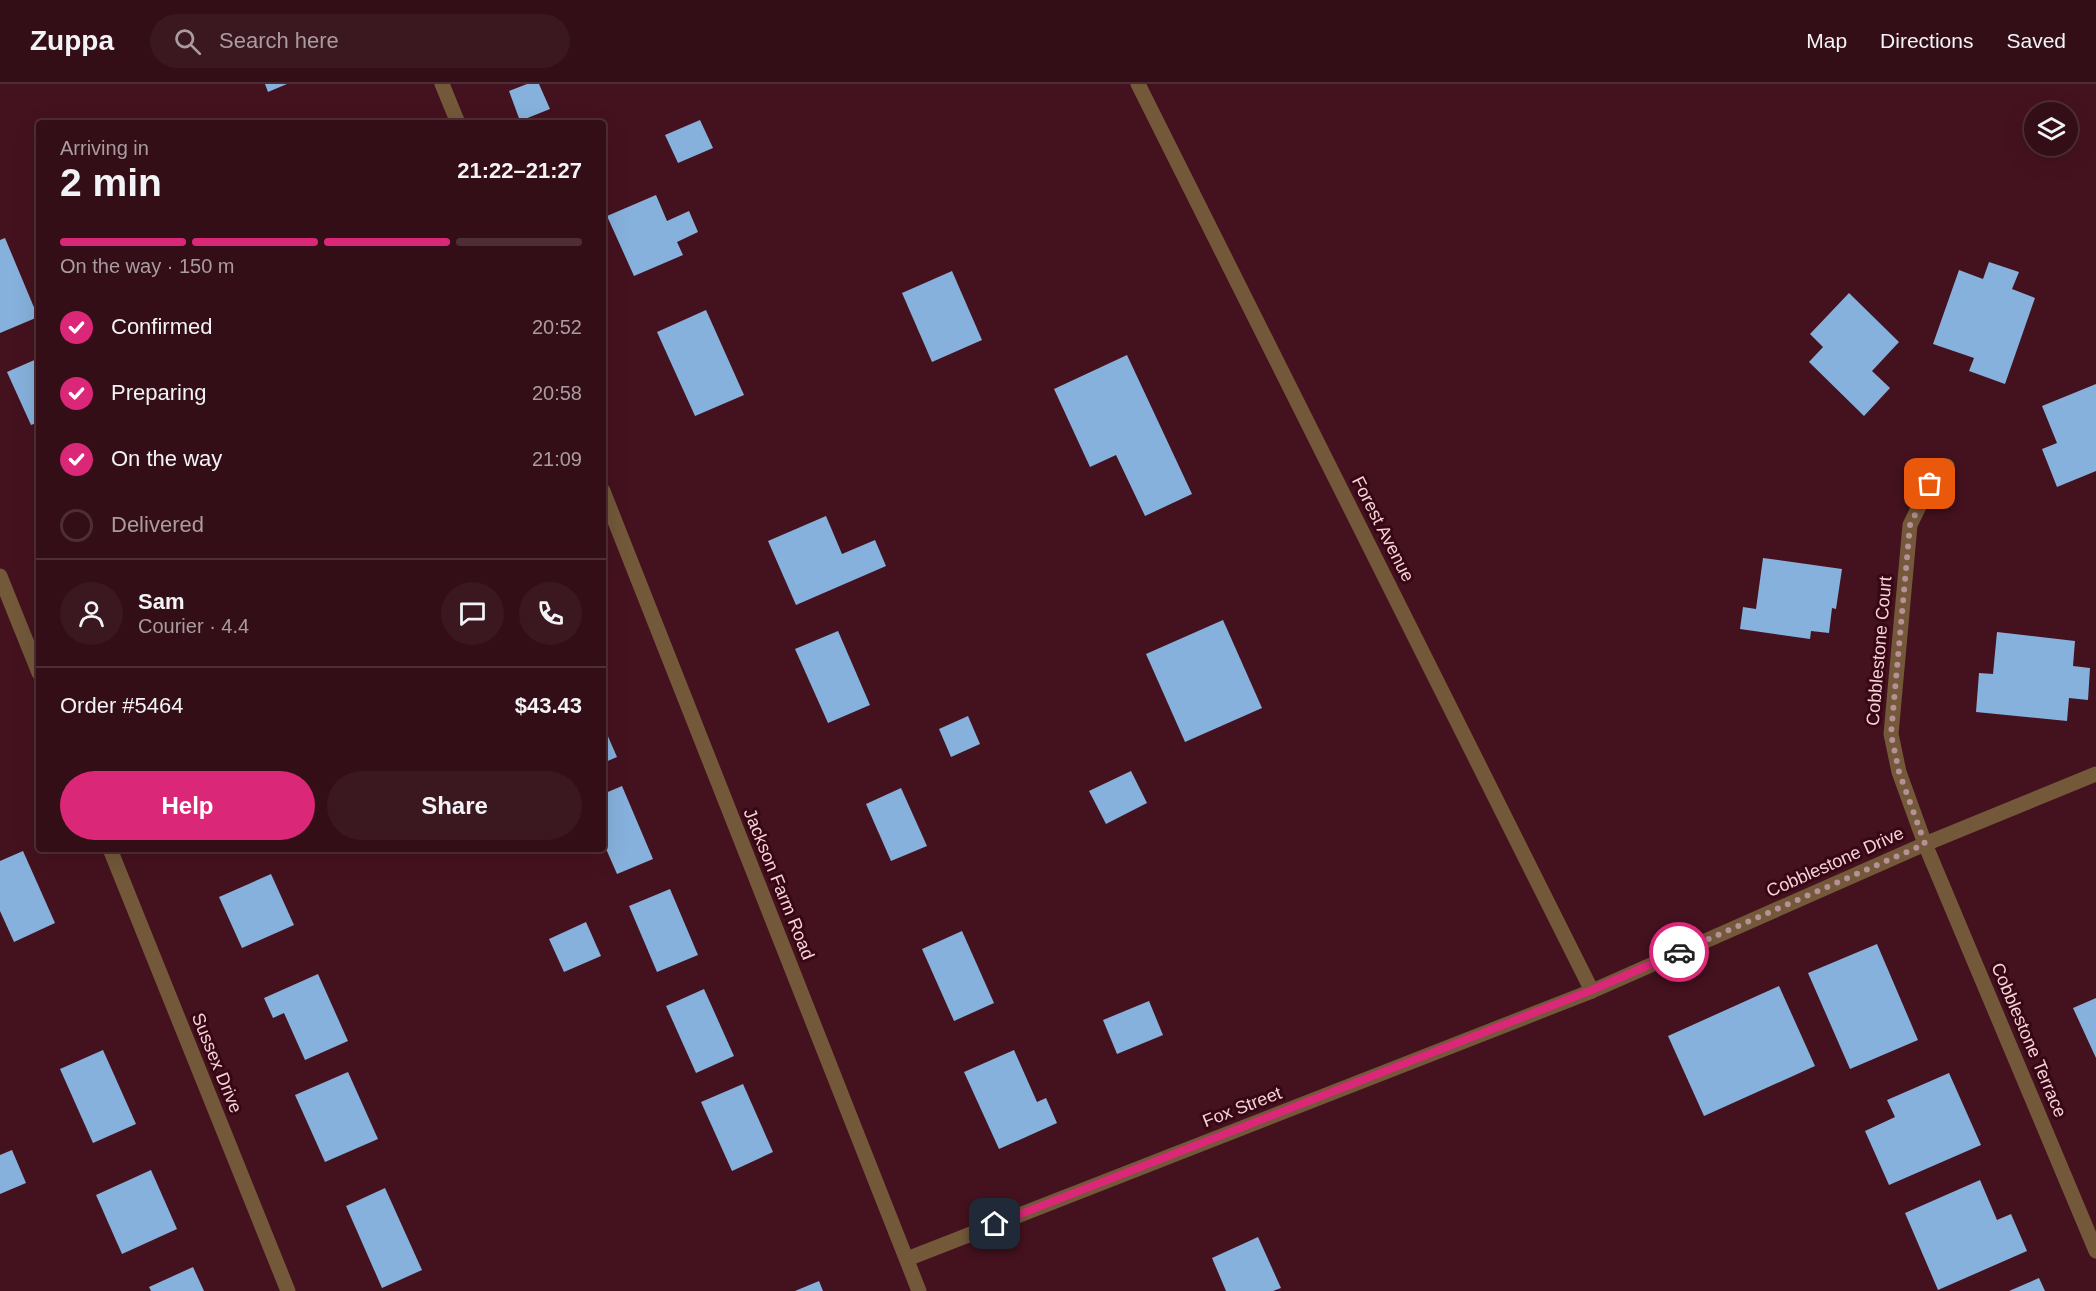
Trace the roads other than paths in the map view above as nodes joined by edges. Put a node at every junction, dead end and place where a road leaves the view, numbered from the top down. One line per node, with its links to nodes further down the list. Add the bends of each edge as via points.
1 (442, 84): 3 (street)
2 (1138, 84): 11 (street, Forest Avenue)
3 (457, 120)
4 (1947, 466): 9 (street, Cobblestone Court, via 1930,484 1910,525 1891,734 1899,772)
5 (606, 499): 13 (street, Jackson Farm Road)
6 (0, 576): 7 (street)
7 (36, 666)
8 (2096, 774): 9 (street, Cobblestone Drive)
9 (1925, 844): 11 (street, Cobblestone Drive); 12 (street, Cobblestone Terrace)
10 (111, 852): 14 (street, Sussex Drive)
11 (1592, 990): 13 (street, Fox Street)
12 (2096, 1251)
13 (907, 1259): 15 (street, Jackson Farm Road)
14 (288, 1291)
15 (919, 1291)

